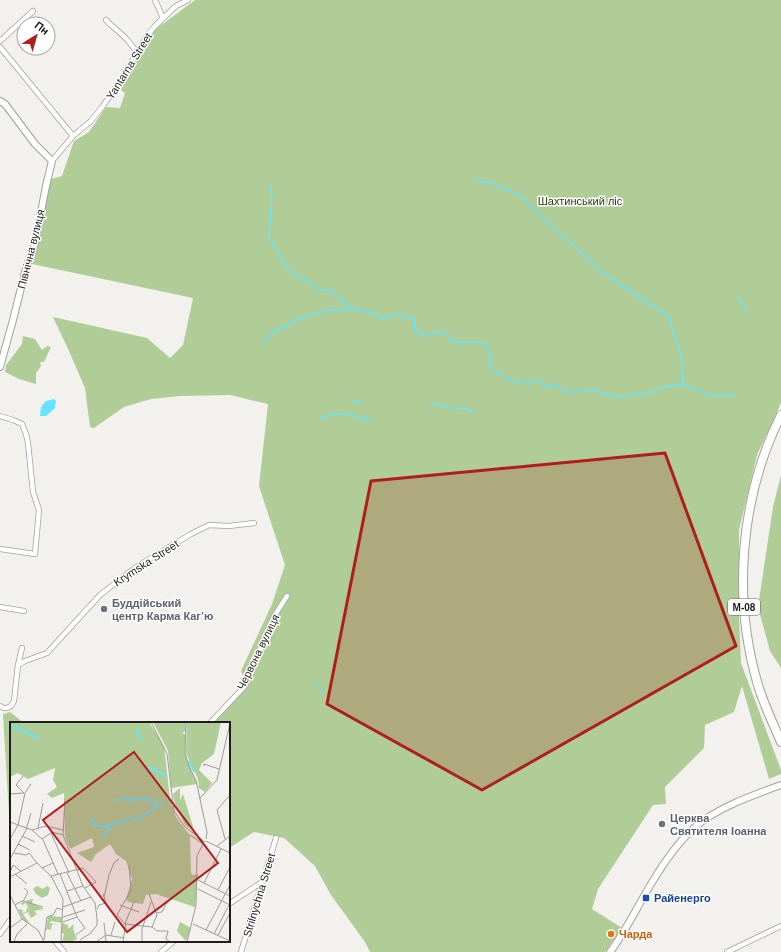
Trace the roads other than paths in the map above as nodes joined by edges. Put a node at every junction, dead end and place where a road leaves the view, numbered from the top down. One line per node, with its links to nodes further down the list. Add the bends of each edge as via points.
1 (155, 0): 4 (street)
2 (188, 0): 4 (street, Yantarna Street, via 176,6)
3 (33, 11): 6 (street)
4 (163, 18): 8 (street, Yantarna Street)
5 (106, 20): 8 (street)
6 (0, 41)
7 (0, 46): 10 (street)
8 (137, 52): 10 (street, Yantarna Street, via 103,106 91,121)
9 (0, 101): 11 (street)
10 (73, 136): 11 (street, Північна вулиця)
11 (52, 161): 12 (street, Північна вулиця, via 35,242)
12 (0, 367)
13 (781, 415): 24 (highway, М-08, via 758,471 752,498 746,535 743,595 746,626 758,687)
14 (0, 416): 16 (street, via 22,424 28,443 33,492 39,510 35,554)
15 (254, 523): 21 (street, Krymska Street, via 209,525 184,538 136,567 100,594 47,653)
16 (0, 549)
17 (287, 596): 23 (street, Червона вулиця, via 275,615 244,687)
18 (0, 607): 19 (street)
19 (24, 611)
20 (22, 648): 21 (street)
21 (18, 665): 22 (street, via 14,701 8,708)
22 (0, 706)
23 (211, 722)
24 (781, 742)
25 (781, 785): 37 (street, via 722,810 689,832 660,870)
26 (276, 838): 27 (street, Strilnychna Street)
27 (262, 882): 28 (street); 36 (street, Strilnychna Street)
28 (230, 903)
29 (10, 920): 31 (street)
30 (781, 926): 38 (street)
31 (0, 934)
32 (56, 942): 34 (street)
33 (173, 942): 35 (street)
34 (64, 952)
35 (161, 952)
36 (241, 952)
37 (610, 952)
38 (727, 952)

